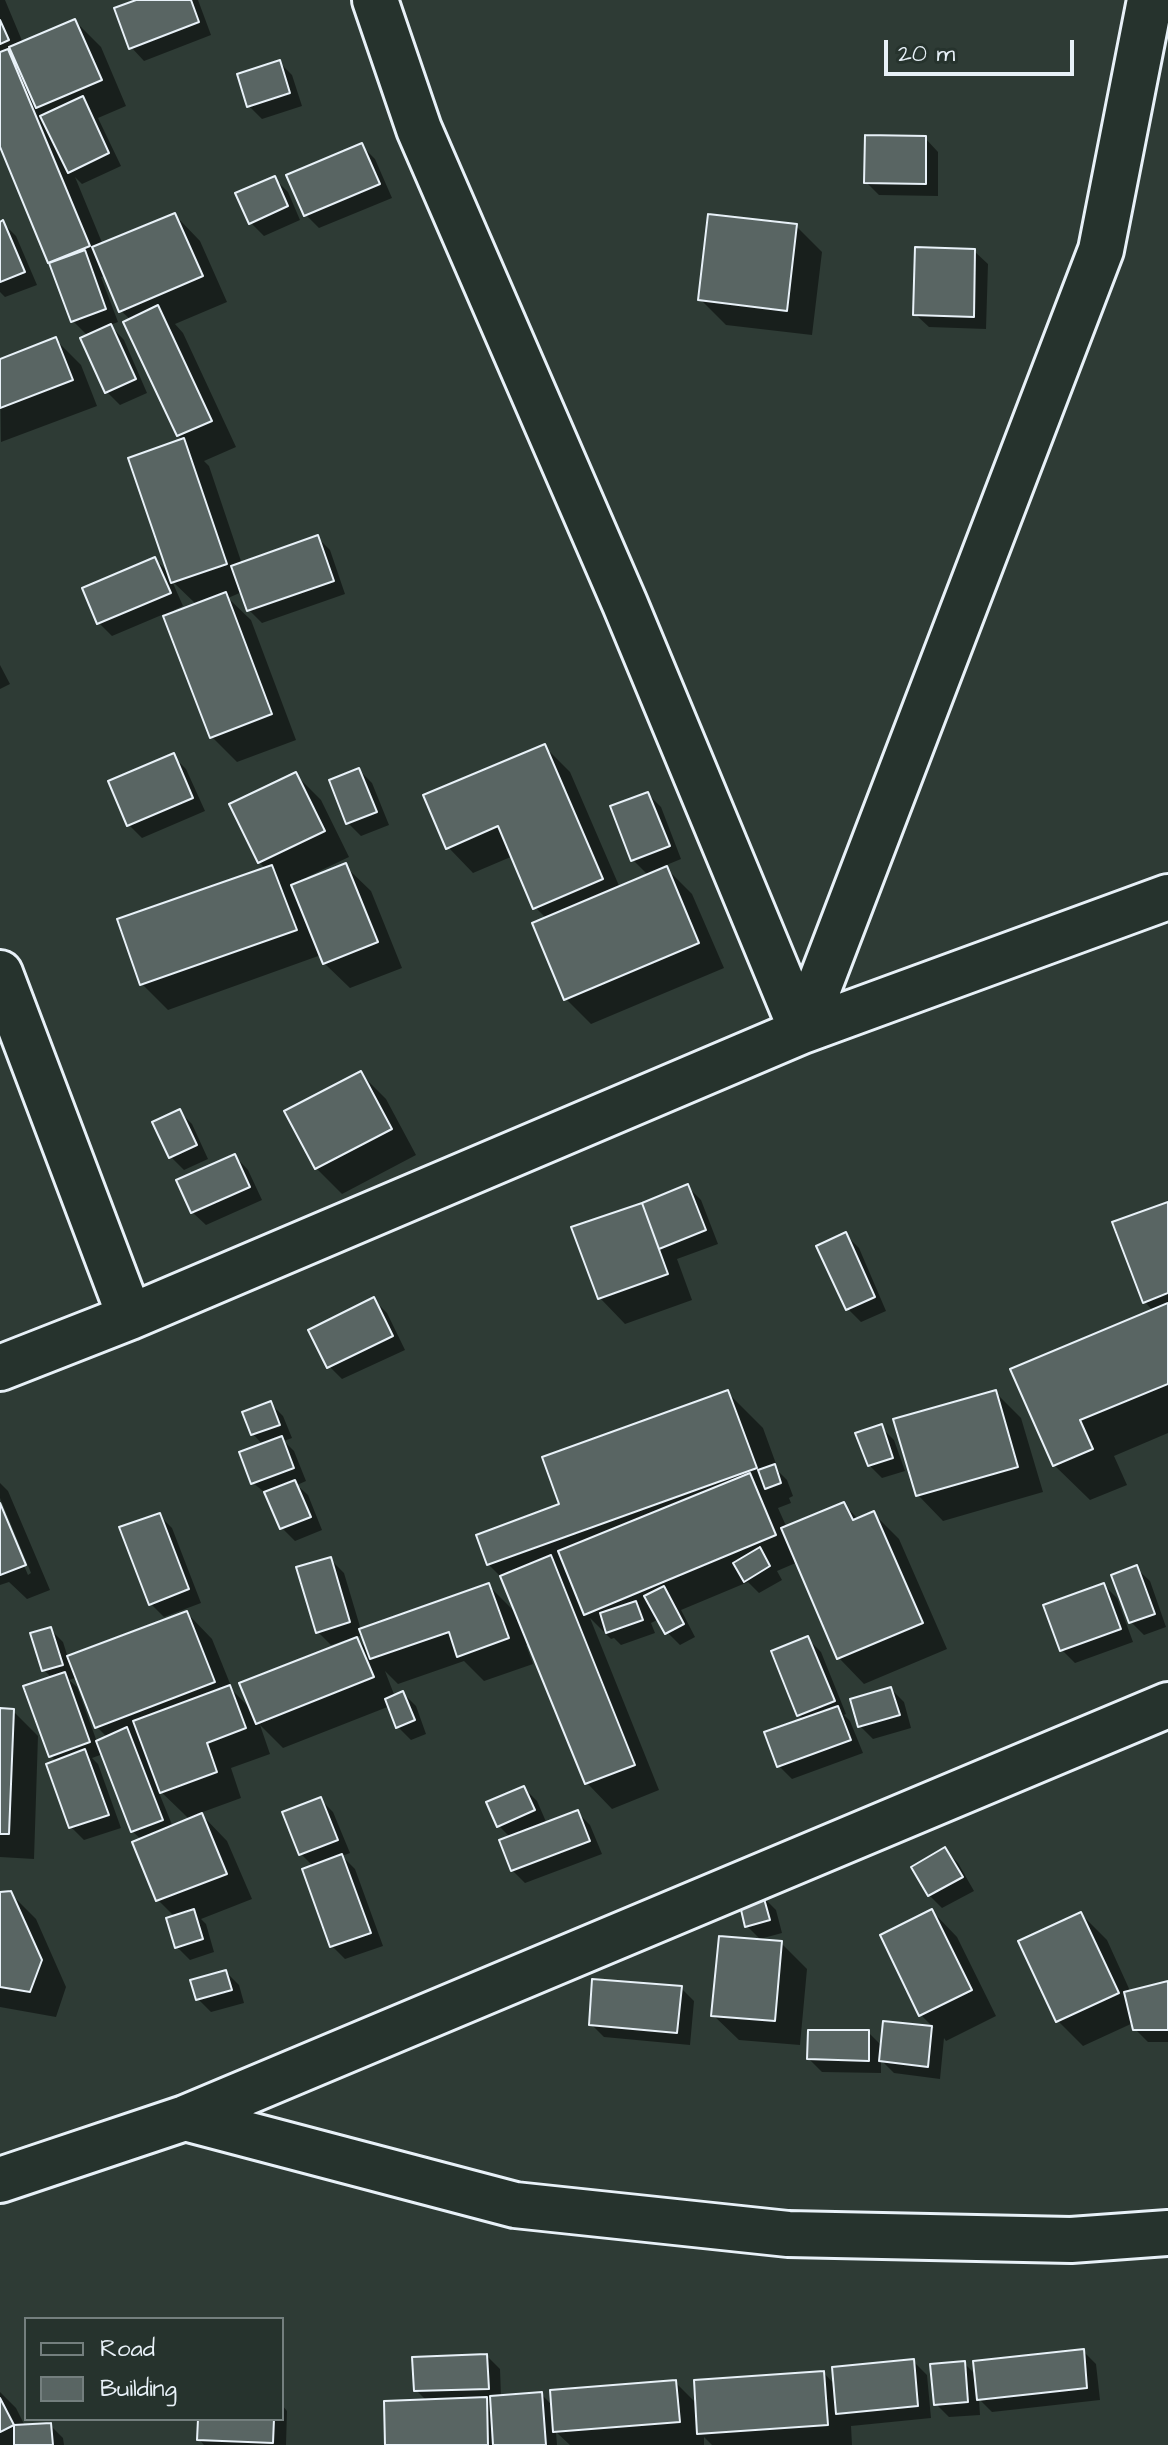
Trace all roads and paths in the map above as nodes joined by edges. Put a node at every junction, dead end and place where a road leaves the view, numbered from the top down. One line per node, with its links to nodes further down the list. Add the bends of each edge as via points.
1 (375, 0): 5 (street, via 419,129)
2 (1150, 0): 5 (street, via 1101,250)
3 (1168, 897): 5 (street)
4 (0, 973): 6 (street)
5 (802, 1031): 6 (street)
6 (130, 1317): 7 (street)
7 (0, 1368)
8 (1168, 1705): 9 (street)
9 (185, 2118): 10 (street); 11 (street, via 515,2205 788,2234 1071,2240)
10 (0, 2180)
11 (1168, 2233)

